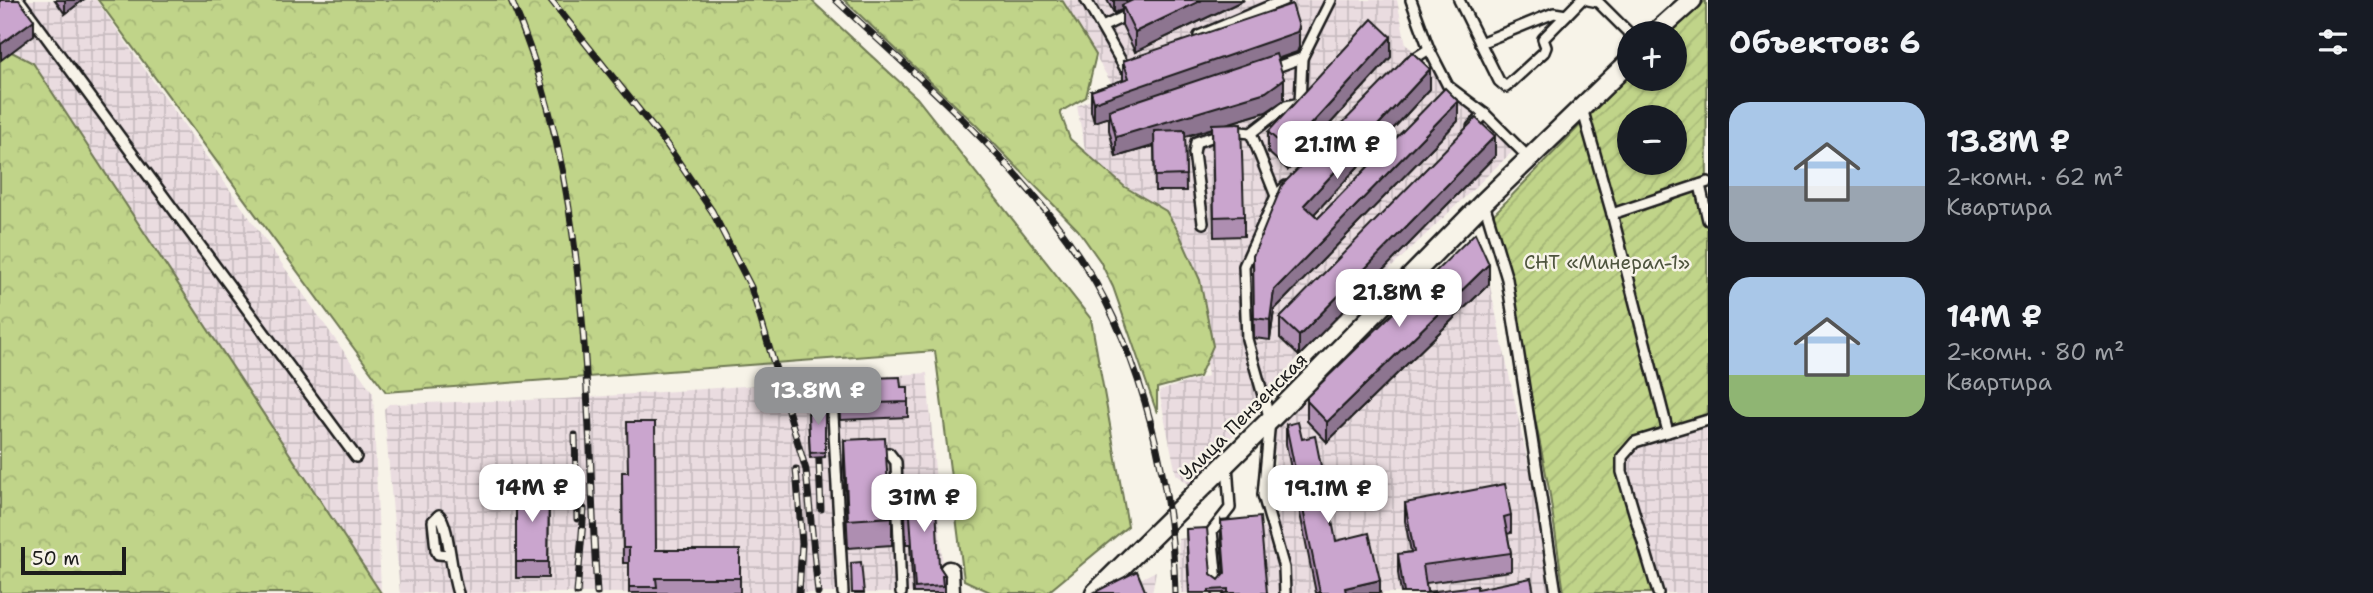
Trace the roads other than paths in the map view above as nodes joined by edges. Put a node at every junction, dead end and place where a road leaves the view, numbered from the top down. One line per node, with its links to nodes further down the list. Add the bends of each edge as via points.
1 (19, 0): 44 (lane)
2 (1086, 0): 14 (lane)
3 (1284, 0): 15 (lane)
4 (1331, 0): 18 (lane)
5 (1411, 0): 17 (lane)
6 (1459, 0): 16 (lane)
7 (1581, 0): 11 (lane)
8 (1588, 0): 12 (lane, via 1598,2)
9 (1692, 0): 13 (street)
10 (1147, 5): 14 (lane)
11 (1566, 15): 16 (lane, via 1554,13); 16 (lane, via 1543,39 1544,52 1510,87 1499,81)
12 (1617, 21)
13 (1668, 21)
14 (1102, 27): 19 (lane, via 1125,68)
15 (1186, 42)
16 (1480, 43)
17 (1429, 49): 20 (lane); 23 (lane)
18 (1302, 58): 21 (lane); 27 (lane, via 1300,103 1286,106)
19 (1137, 62)
20 (1399, 69)
21 (1264, 72)
22 (1617, 73): 25 (street, Улица Пензенская)
23 (1448, 86): 24 (lane); 26 (lane)
24 (1438, 96)
25 (1582, 107): 29 (street, Улица Пензенская); 34 (lane)
26 (1485, 114): 28 (lane); 29 (lane)
27 (1251, 133): 32 (lane); 36 (lane, via 1230,131 1196,142)
28 (1466, 133)
29 (1529, 158): 33 (street, Улица Пензенская)
30 (1295, 176): 32 (lane)
31 (1704, 184): 34 (lane); 35 (lane)
32 (1276, 196): 38 (lane, via 1244,266 1247,339)
33 (1483, 202): 38 (street, Улица Пензенская); 55 (lane, via 1507,279)
34 (1612, 214): 40 (lane)
35 (1708, 220)
36 (1203, 223)
37 (832, 397): 43 (lane)
38 (1270, 420): 45 (street, Улица Пензенская); 54 (lane, via 1263,495 1284,568)
39 (1708, 420): 40 (lane)
40 (1668, 432): 56 (lane, via 1635,442 1622,457 1622,472)
41 (861, 454): 50 (lane, via 889,453 896,462)
42 (849, 455): 43 (lane)
43 (837, 456): 49 (lane)
44 (356, 457)
45 (1227, 463): 52 (street, Улица Пензенская); 53 (lane, via 1230,508 1212,531)
46 (449, 555): 48 (lane)
47 (949, 571): 51 (street)
48 (458, 593)
49 (843, 593)
50 (901, 593)
51 (950, 593)
52 (1095, 593)
53 (1218, 593)
54 (1285, 593)
55 (1556, 593)
56 (1658, 593)

